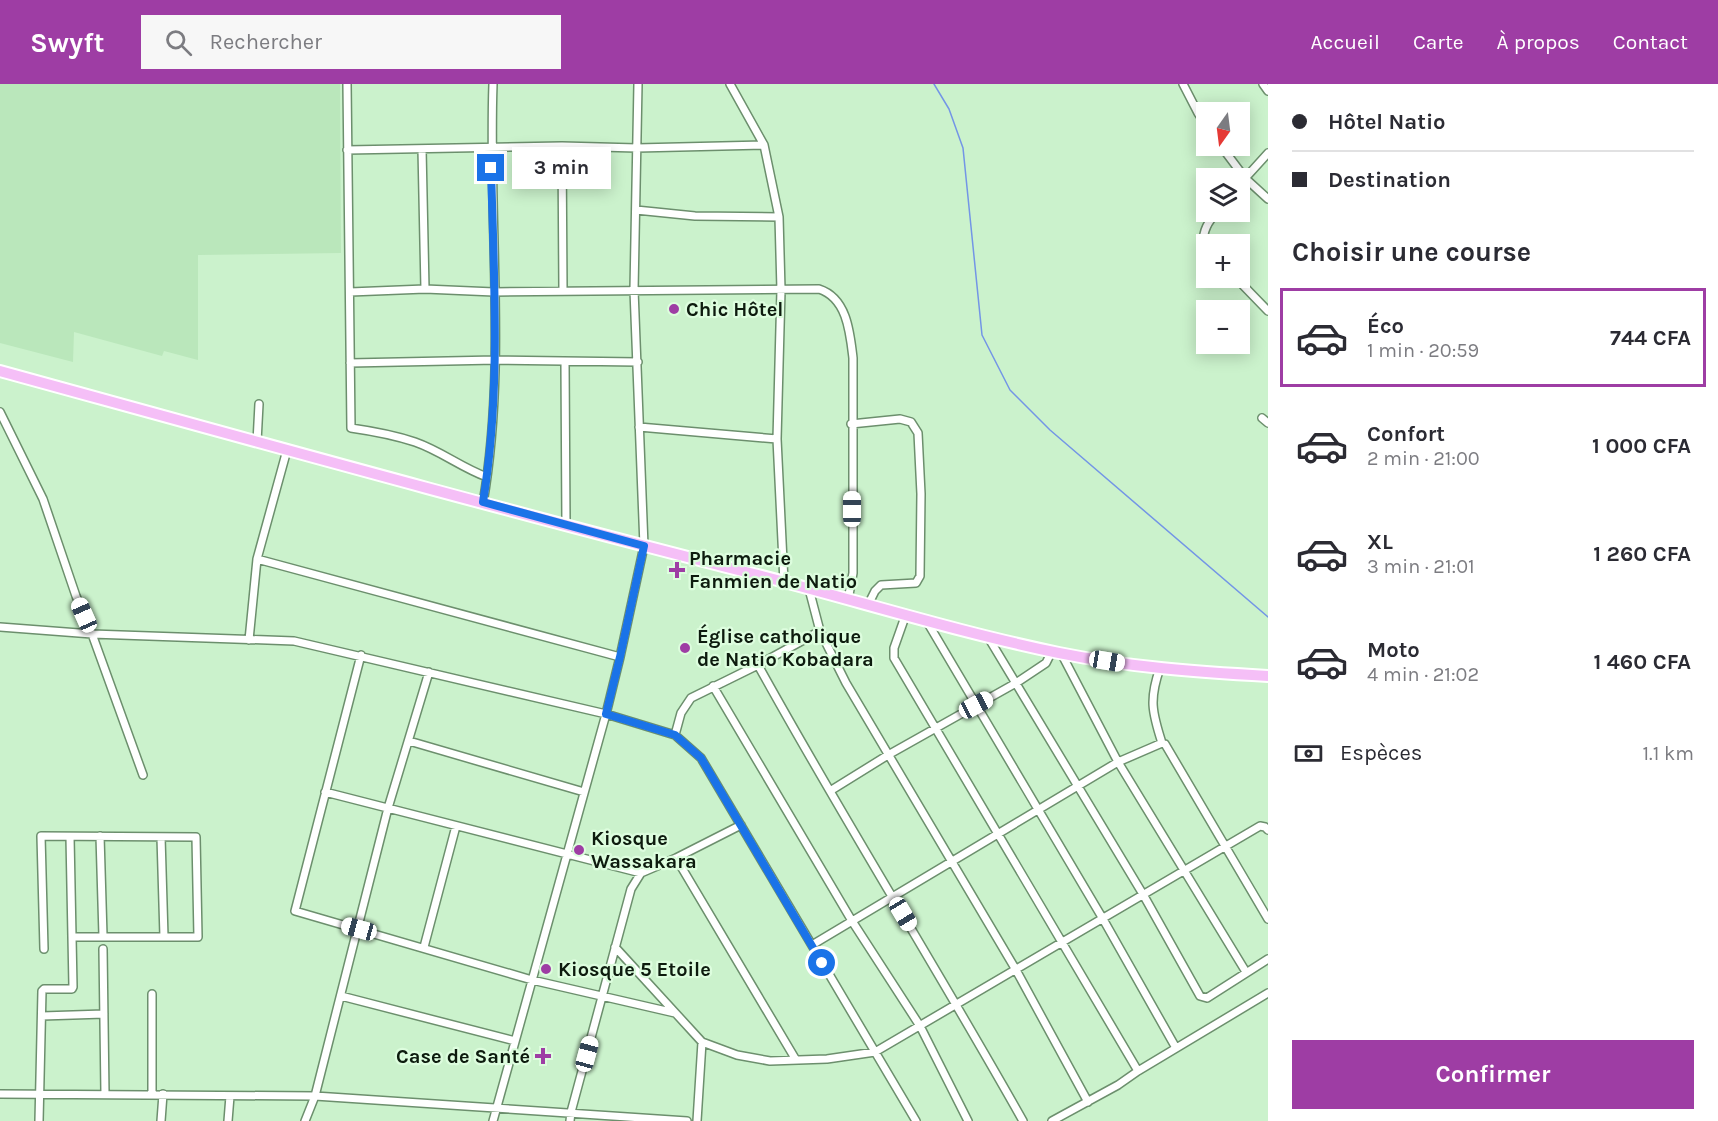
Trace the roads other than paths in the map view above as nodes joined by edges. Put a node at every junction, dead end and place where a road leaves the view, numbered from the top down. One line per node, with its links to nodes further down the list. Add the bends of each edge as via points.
1 (347, 84): 14 (street)
2 (493, 84): 11 (street)
3 (638, 84): 12 (street)
4 (730, 84): 9 (street)
5 (1183, 84): 8 (street)
6 (1263, 84): 7 (street)
7 (1268, 92)
8 (1196, 111)
9 (765, 145): 12 (street); 20 (street)
10 (562, 146): 11 (street); 12 (street); 23 (street)
11 (490, 147): 13 (street); 27 (street)
12 (637, 148): 19 (street)
13 (422, 149): 14 (street); 22 (street)
14 (347, 150): 26 (street)
15 (1268, 153): 16 (street)
16 (1250, 173)
17 (1250, 183): 18 (street)
18 (1268, 200)
19 (636, 210): 20 (street, via 695,216); 24 (street)
20 (779, 217): 25 (street)
21 (1246, 288): 28 (street)
22 (425, 289): 26 (street); 27 (street)
23 (563, 290): 24 (street); 27 (street)
24 (634, 290): 25 (street); 31 (street)
25 (781, 290): 36 (street, via 829,292 842,310 849,325 853,358); 38 (street)
26 (350, 292): 32 (street)
27 (494, 292): 29 (street)
28 (1268, 311)
29 (496, 360): 30 (street); 32 (street); 41 (street)
30 (565, 362): 31 (street); 43 (street)
31 (638, 362): 37 (street)
32 (350, 363): 41 (street, via 351,428 416,442)
33 (0, 371): 39 (main road)
34 (259, 404): 39 (street)
35 (0, 412): 54 (street, via 44,499)
36 (851, 424): 48 (street, via 852,573); 49 (street, via 900,419 911,422 918,433 920,576 916,583 881,585)
37 (639, 427): 38 (street); 44 (street)
38 (777, 439): 46 (street)
39 (257, 442): 40 (main road)
40 (287, 450): 42 (main road); 45 (street)
41 (487, 477): 42 (street)
42 (483, 502): 43 (main road)
43 (566, 525): 44 (main road)
44 (644, 546): 46 (main road); 59 (street)
45 (257, 559): 56 (street); 59 (street)
46 (784, 582): 47 (main road)
47 (809, 589): 48 (main road); 53 (street)
48 (848, 600): 49 (main road)
49 (868, 605): 50 (main road)
50 (906, 614): 51 (main road); 68 (street, via 894,658)
51 (926, 620): 55 (main road); 66 (street)
52 (0, 627): 54 (street)
53 (820, 631): 60 (street); 72 (street)
54 (92, 634): 56 (street); 74 (street)
55 (988, 637): 57 (main road); 64 (street)
56 (249, 640): 58 (street, via 294,640)
57 (1056, 652): 61 (main road); 64 (street); 73 (street)
58 (361, 655): 62 (street); 77 (street)
59 (620, 657): 67 (street)
60 (758, 665): 65 (street); 76 (street)
61 (1160, 668): 63 (main road); 71 (street, via 1153,689 1153,715)
62 (429, 672): 67 (street); 70 (street)
63 (1268, 676)
64 (1016, 683): 66 (street); 75 (street)
65 (713, 686): 69 (street, via 691,698 681,713); 98 (street)
66 (976, 705): 68 (street); 80 (street)
67 (606, 714): 69 (street); 78 (street)
68 (936, 729): 72 (street); 84 (street)
69 (675, 735): 81 (street, via 701,758)
70 (409, 741): 78 (street); 79 (street)
71 (1162, 743): 73 (street); 88 (street)
72 (888, 755): 76 (street); 91 (street)
73 (1118, 762): 75 (street); 92 (street)
74 (143, 775)
75 (1077, 787): 80 (street); 95 (street)
76 (830, 791): 94 (street)
77 (325, 792): 79 (street); 99 (street, via 295,911)
78 (584, 792): 89 (street)
79 (388, 808): 82 (street); 99 (street)
80 (1038, 812): 84 (street); 96 (street)
81 (741, 825): 90 (street); 104 (street)
82 (456, 826): 89 (street); 105 (street)
83 (1268, 830): 88 (street, via 1260,826)
84 (997, 835): 91 (street); 103 (street)
85 (100, 836): 86 (street); 87 (street); 100 (street)
86 (70, 837): 101 (street); 107 (street, via 41,836)
87 (161, 837): 102 (street); 102 (street, via 196,837 198,937)
88 (1225, 848): 92 (street); 97 (street)
89 (567, 853): 93 (street); 112 (street)
90 (676, 858): 93 (street); 126 (street)
91 (951, 863): 94 (street); 110 (street)
92 (1185, 872): 95 (street); 111 (street)
93 (641, 873): 106 (street, via 631,889)
94 (892, 896): 98 (street); 117 (street)
95 (1144, 896): 96 (street); 111 (street, via 1200,996 1207,998)
96 (1103, 919): 103 (street); 124 (street)
97 (1268, 919)
98 (852, 921): 104 (street); 121 (street)
99 (359, 929): 105 (street); 115 (street)
100 (103, 936): 101 (street); 102 (street)
101 (73, 937): 120 (street, via 73,987 44,988)
102 (164, 937)
103 (1063, 943): 110 (street); 127 (street)
104 (812, 945): 125 (street)
105 (424, 947): 112 (street)
106 (615, 947): 116 (street); 118 (street)
107 (44, 949)
108 (103, 949): 119 (street)
109 (1268, 959): 111 (street)
110 (1016, 970): 117 (street); 135 (street)
111 (1246, 972)
112 (532, 980): 116 (street); 122 (street)
113 (1268, 993): 124 (street)
114 (152, 994): 131 (street)
115 (341, 996): 122 (street); 134 (street)
116 (602, 996): 118 (street); 137 (street)
117 (957, 1005): 121 (street); 148 (street)
118 (675, 1013): 123 (street)
119 (104, 1014): 120 (street); 130 (street)
120 (42, 1016): 128 (street)
121 (920, 1026): 125 (street); 147 (street)
122 (515, 1041): 136 (street)
123 (702, 1042): 126 (street, via 737,1055 770,1061); 145 (street)
124 (1176, 1048): 127 (street)
125 (875, 1052): 126 (street); 146 (street)
126 (796, 1060)
127 (1138, 1071): 135 (street)
128 (41, 1093): 129 (street); 130 (street); 138 (street)
129 (0, 1094)
130 (105, 1094): 131 (street)
131 (152, 1094): 132 (street)
132 (163, 1094): 133 (street); 139 (street)
133 (230, 1096): 134 (street); 140 (street)
134 (315, 1096): 136 (street); 141 (street)
135 (1088, 1102): 149 (street)
136 (497, 1107): 137 (street); 142 (street)
137 (571, 1112): 143 (street); 144 (street)
138 (39, 1121)
139 (161, 1121)
140 (228, 1121)
141 (305, 1121)
142 (493, 1121)
143 (570, 1121)
144 (687, 1121)
145 (697, 1121)
146 (916, 1121)
147 (968, 1121)
148 (1023, 1121)
149 (1052, 1121)

